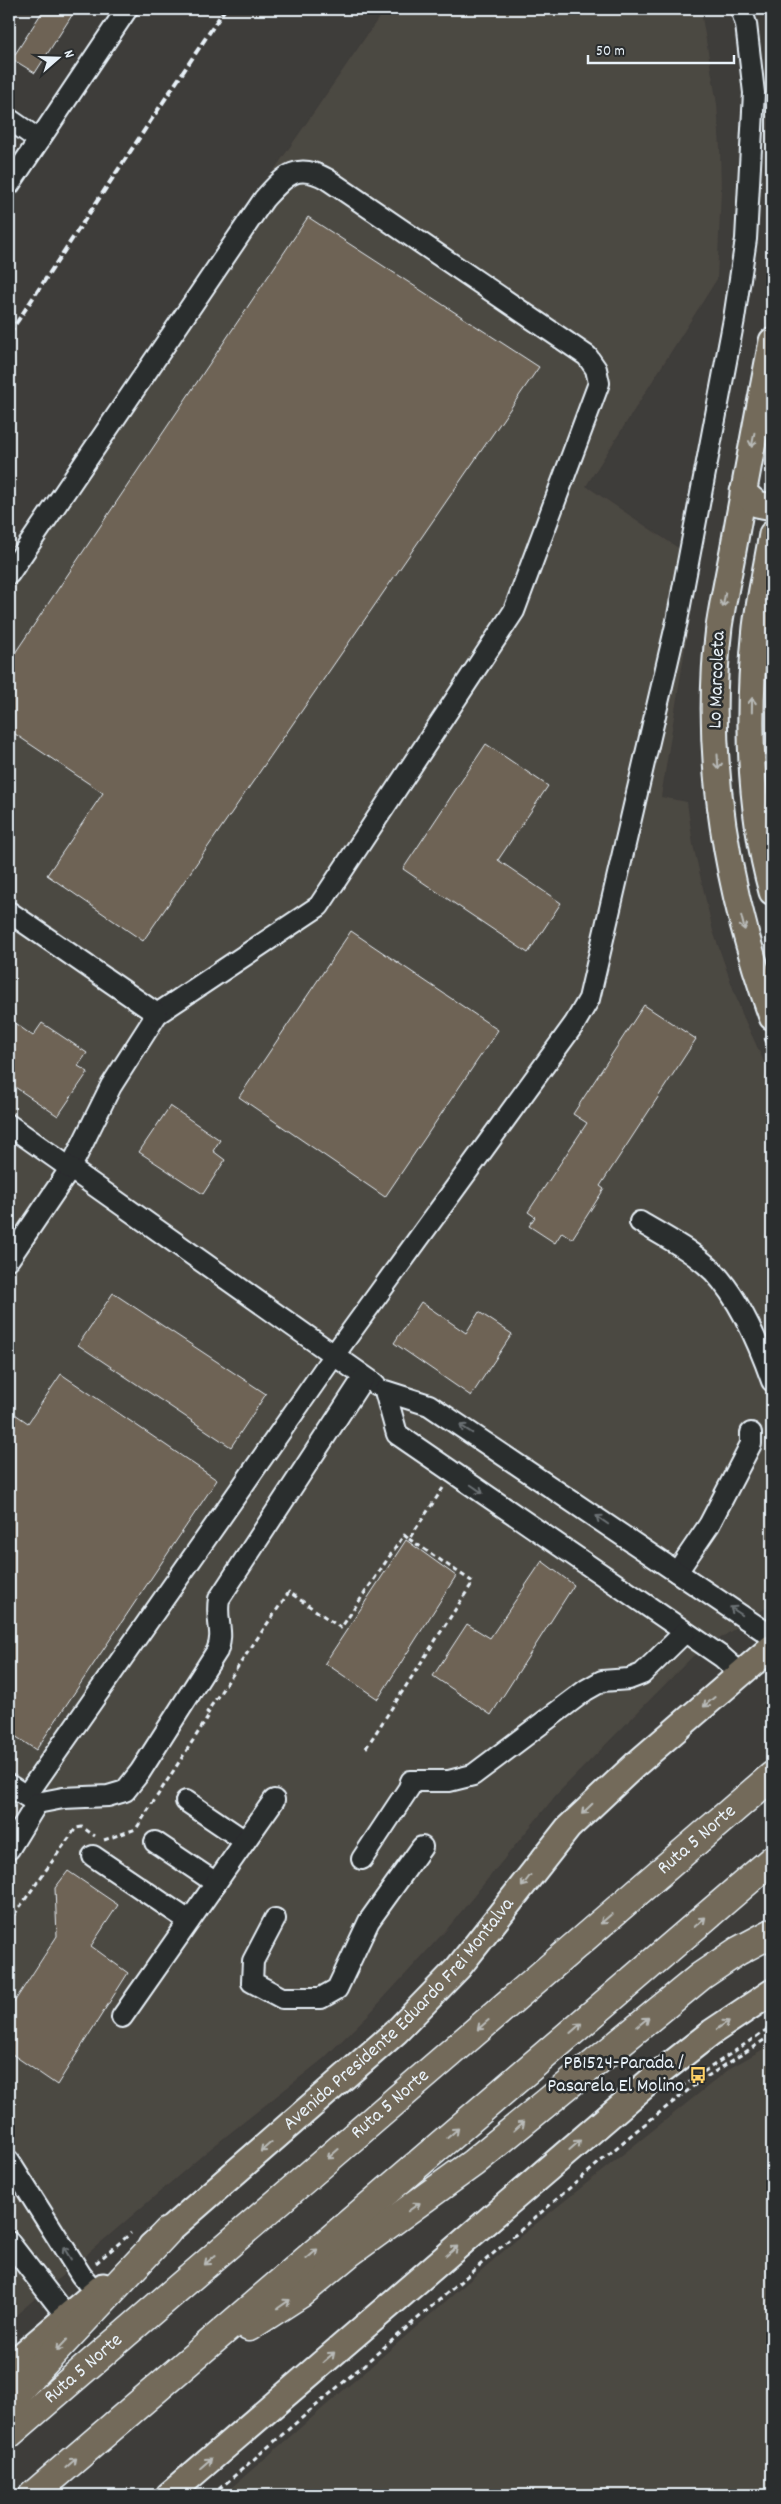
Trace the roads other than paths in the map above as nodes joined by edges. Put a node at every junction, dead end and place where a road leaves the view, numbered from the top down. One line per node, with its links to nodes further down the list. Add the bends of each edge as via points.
1 (127, 9): 4 (street)
2 (741, 9): 21 (street, via 746,24 754,93 746,240 734,319 677,621 589,999 575,1023)
3 (9, 119): 4 (street)
4 (39, 140): 5 (street)
5 (9, 185)
6 (772, 341): 7 (main road, Lo Marcoleta, one-way to 7)
7 (743, 492): 8 (main road, via 757,504); 10 (main road, Lo Marcoleta)
8 (772, 507)
9 (772, 534): 11 (main road, Lo Marcoleta)
10 (734, 544): 11 (main road, via 754,547); 16 (main road, Lo Marcoleta, one-way to 16, via 719,627 716,670 720,788 736,894)
11 (768, 558): 13 (main road, Lo Marcoleta, one-way to 11, via 756,792 752,708 756,626)
12 (9, 574): 15 (street, via 264,199 284,176 298,171 313,171 327,179 587,356 596,369 599,383 514,612 319,906)
13 (772, 892)
14 (9, 912): 15 (street)
15 (157, 1014): 18 (street, via 111,1086)
16 (772, 1017)
17 (9, 1125): 18 (street)
18 (70, 1169): 20 (street); 21 (street)
19 (640, 1222): 23 (street, via 714,1272 738,1306)
20 (9, 1259)
21 (334, 1355): 22 (street); 33 (street)
22 (364, 1377): 24 (street); 33 (street, via 219,1600 217,1612 222,1640 140,1772 125,1791 108,1796)
23 (772, 1381)
24 (385, 1391): 26 (street, one-way to 24, via 429,1405); 27 (street, one-way to 27, via 397,1434)
25 (751, 1433): 26 (street, via 751,1444 709,1525)
26 (677, 1572): 28 (street, one-way to 26, via 767,1633)
27 (685, 1632): 30 (street); 41 (street, via 642,1674 629,1679 602,1681 586,1690 473,1775 449,1781 411,1781 410,1788)
28 (772, 1642)
29 (772, 1647): 30 (main road, Avenida Presidente Eduardo Frei Montalva)
30 (741, 1674): 50 (main road, Avenida Presidente Eduardo Frei Montalva, one-way to 50, via 574,1822 458,1968 402,2026)
31 (772, 1776): 57 (highway, Ruta 5 Norte, one-way to 57)
32 (9, 1785): 33 (street)
33 (32, 1799): 39 (street)
34 (274, 1800): 36 (street)
35 (186, 1801): 36 (street)
36 (245, 1841): 43 (street)
37 (155, 1842): 43 (street)
38 (422, 1847): 44 (street, via 369,1920 337,1989 320,1998 282,1998 252,1982 253,1961)
39 (9, 1849)
40 (93, 1856): 45 (street)
41 (362, 1859)
42 (772, 1860): 55 (highway, one-way to 42)
43 (216, 1883): 45 (street)
44 (276, 1919)
45 (189, 1921): 48 (street)
46 (772, 1933): 55 (highway, one-way to 46, via 300,2294 506,2138 701,1976)
47 (772, 1992): 59 (main road, one-way to 47, via 657,2075 712,2032)
48 (122, 2016)
49 (9, 2161): 52 (street, one-way to 49)
50 (167, 2232): 52 (main road, Avenida Presidente Eduardo Frei Montalva); 56 (highway, one-way to 56)
51 (9, 2242): 53 (street)
52 (88, 2284): 53 (main road, Avenida Presidente Eduardo Frei Montalva)
53 (66, 2316): 54 (main road, Avenida Presidente Eduardo Frei Montalva)
54 (9, 2366)
55 (169, 2378): 58 (highway, one-way to 55)
56 (9, 2400)
57 (9, 2434)
58 (33, 2495)
59 (170, 2495)

